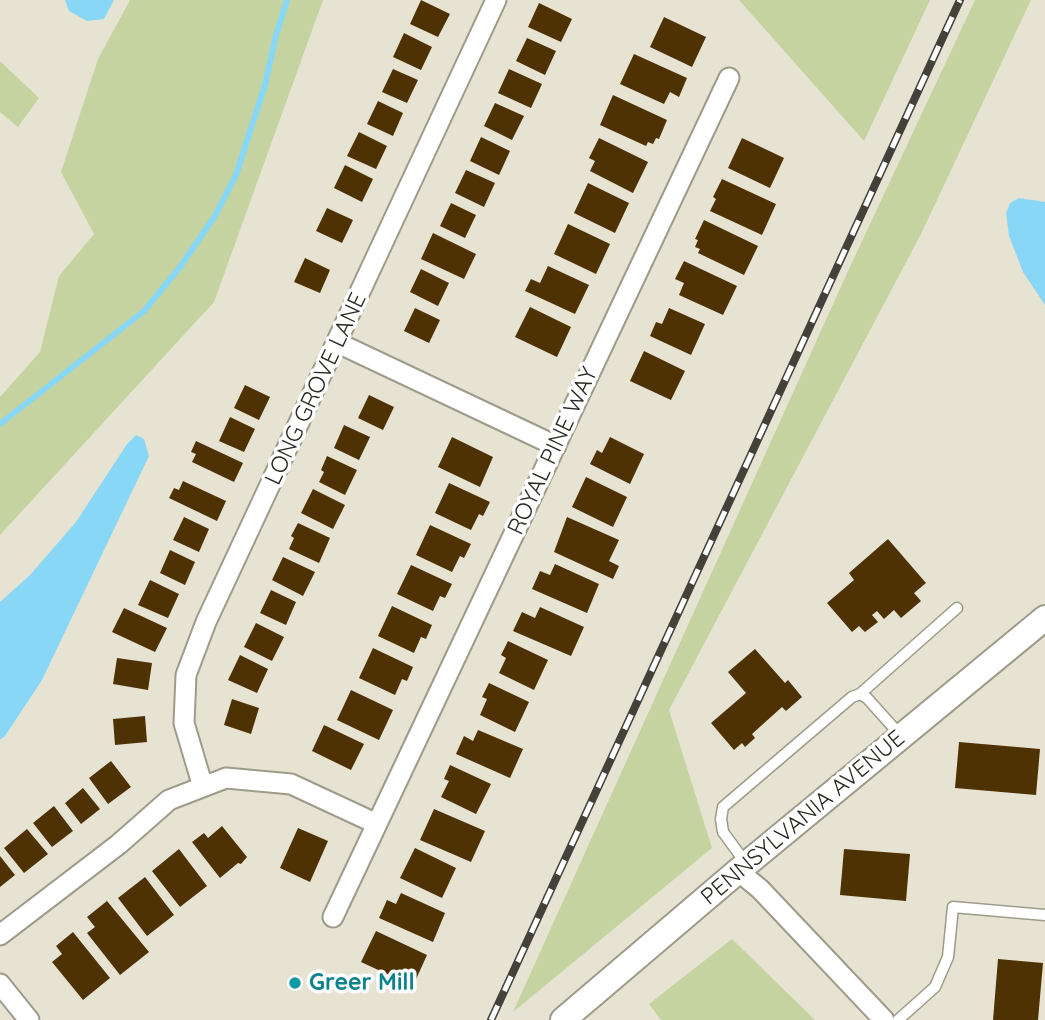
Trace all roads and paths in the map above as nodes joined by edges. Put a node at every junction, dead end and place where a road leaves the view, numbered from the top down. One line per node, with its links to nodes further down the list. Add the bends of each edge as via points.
1 (496, 0): 3 (street, LONG GROVE LANE)
2 (729, 78): 4 (street, ROYAL PINE WAY)
3 (338, 343): 4 (street); 9 (street, LONG GROVE LANE, via 212,609 186,675 184,723)
4 (556, 446): 10 (street, ROYAL PINE WAY)
5 (957, 608): 7 (lane)
6 (1045, 618): 8 (street, PENNSYLVANIA AVENUE)
7 (860, 694): 8 (lane); 11 (lane, via 723,807 723,832)
8 (902, 736): 11 (street, PENNSYLVANIA AVENUE)
9 (203, 787): 10 (street, via 226,778 291,784); 14 (street, via 169,800)
10 (377, 824): 13 (street, ROYAL PINE WAY)
11 (742, 867): 17 (street, PENNSYLVANIA AVENUE); 18 (street)
12 (1045, 915): 19 (lane, via 953,907 948,957 935,987)
13 (333, 917)
14 (0, 936)
15 (0, 984): 16 (street)
16 (29, 1020)
17 (563, 1020)
18 (884, 1020)
19 (898, 1020)

